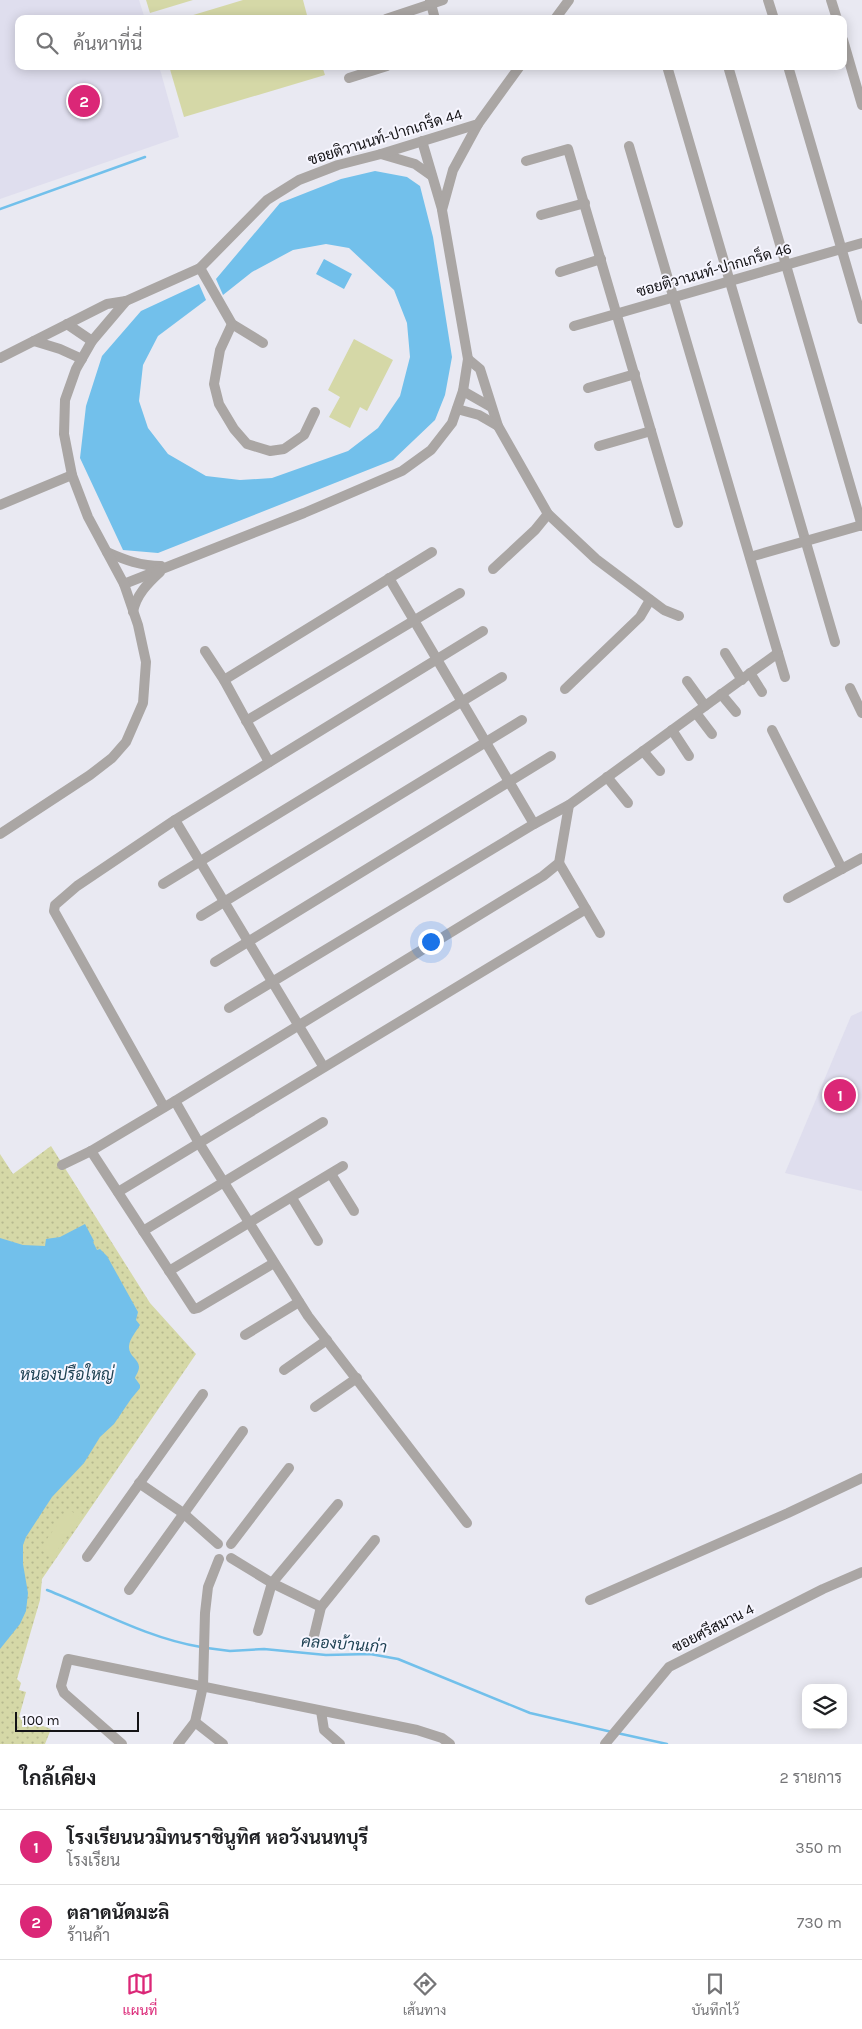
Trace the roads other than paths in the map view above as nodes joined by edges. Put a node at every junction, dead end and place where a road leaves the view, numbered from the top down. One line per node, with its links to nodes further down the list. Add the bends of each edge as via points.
1 (443, 0): 5 (street)
2 (569, 0): 8 (street)
3 (768, 0): 9 (street)
4 (832, 0): 10 (street)
5 (430, 2): 6 (street); 7 (street)
6 (396, 15)
7 (434, 15)
8 (558, 15)
9 (773, 15)
10 (836, 15)
11 (847, 54): 18 (street)
12 (374, 70): 17 (street)
13 (517, 70): 19 (street, ซอยติวานนท์-ปากเกร็ด 44)
14 (668, 70): 34 (street)
15 (729, 70): 31 (street)
16 (789, 70): 29 (street)
17 (348, 78)
18 (862, 105)
19 (478, 124): 20 (street, ซอยติวานนท์-ปากเกร็ด 44); 26 (street, via 452,170)
20 (422, 141): 22 (street, ซอยติวานนท์-ปากเกร็ด 44); 24 (street)
21 (629, 146): 35 (street)
22 (381, 154): 24 (street, via 415,164); 32 (street, ซอยติวานนท์-ปากเกร็ด 44, via 338,165 299,180 267,200)
23 (526, 160): 25 (street, via 568,149)
24 (432, 176): 26 (street)
25 (585, 203): 27 (street); 30 (street)
26 (442, 210): 47 (street)
27 (540, 215)
28 (862, 243): 29 (street, ซอยติวานนท์-ปากเกร็ด 46)
29 (842, 249): 31 (street, ซอยติวานนท์-ปากเกร็ด 46); 38 (street)
30 (601, 259): 33 (street); 37 (street)
31 (786, 265): 34 (street, ซอยติวานนท์-ปากเกร็ด 46); 61 (street)
32 (200, 268): 36 (street, ซอยติวานนท์-ปากเกร็ด 44); 40 (street)
33 (560, 272)
34 (730, 281): 35 (street, ซอยติวานนท์-ปากเกร็ด 46); 62 (street)
35 (674, 298): 37 (street, ซอยติวานนท์-ปากเกร็ด 46); 65 (street)
36 (126, 301): 39 (street, via 107,304); 43 (street, ซอยติวานนท์-ปากเกร็ด 44)
37 (617, 314): 41 (street, ซอยติวานนท์-ปากเกร็ด 46); 48 (street)
38 (862, 318)
39 (67, 324): 42 (street); 43 (street)
40 (232, 324): 44 (street); 53 (street, via 220,350 214,384 219,404 247,444 270,451 284,449 304,435)
41 (574, 326)
42 (34, 341): 45 (street); 46 (street, via 60,348)
43 (92, 341): 46 (street, ซอยติวานนท์-ปากเกร็ด 44)
44 (262, 343)
45 (0, 358)
46 (82, 359): 57 (street, ซอยติวานนท์-ปากเกร็ด 44, via 65,400 64,434)
47 (468, 359): 50 (street); 51 (street, via 480,369)
48 (635, 374): 49 (street); 55 (street)
49 (588, 388)
50 (463, 391): 51 (street); 52 (street)
51 (491, 407): 54 (street)
52 (457, 409): 54 (street, via 479,415); 66 (street, via 452,423 431,450 402,471)
53 (315, 412)
54 (498, 426): 59 (street)
55 (651, 431): 56 (street); 60 (street)
56 (599, 446)
57 (72, 475): 58 (street); 63 (street, ซอยติวานนท์-ปากเกร็ด 44, via 88,517)
58 (0, 504)
59 (548, 514): 67 (street); 71 (street, via 596,559)
60 (678, 523)
61 (862, 526): 62 (street)
62 (806, 541): 65 (street); 76 (street)
63 (107, 552): 66 (street, via 131,562); 69 (street, ซอยติวานนท์-ปากเกร็ด 44)
64 (432, 552): 68 (street)
65 (750, 557): 79 (street)
66 (168, 565): 69 (street); 72 (street, via 146,584)
67 (493, 569)
68 (389, 578): 74 (street); 84 (street)
69 (124, 584): 72 (street, ซอยติวานนท์-ปากเกร็ด 44)
70 (460, 593): 74 (street)
71 (650, 600): 73 (street); 87 (street, via 640,617)
72 (133, 612): 113 (street, ซอยติวานนท์-ปากเกร็ด 44, via 146,662 146,685 141,709 126,742 90,775)
73 (679, 616)
74 (414, 620): 80 (street); 97 (street)
75 (483, 631): 80 (street)
76 (835, 642)
77 (205, 651): 84 (street)
78 (725, 653): 85 (street)
79 (778, 653): 81 (street); 83 (street)
80 (437, 659): 91 (street); 105 (street)
81 (750, 673): 85 (street); 89 (street)
82 (502, 677): 91 (street)
83 (785, 677)
84 (224, 680): 97 (street)
85 (742, 680): 90 (street)
86 (687, 681): 92 (street)
87 (565, 688)
88 (850, 688): 94 (street)
89 (762, 692)
90 (722, 694): 92 (street); 93 (street)
91 (462, 701): 101 (street); 115 (street)
92 (705, 706): 95 (street)
93 (736, 712)
94 (862, 712)
95 (696, 713): 98 (street); 100 (street)
96 (522, 720): 101 (street)
97 (246, 721): 105 (street)
98 (672, 730): 102 (street); 104 (street)
99 (772, 730): 117 (street)
100 (712, 734)
101 (486, 742): 108 (street); 120 (street)
102 (643, 751): 106 (street); 107 (street)
103 (550, 756): 108 (street)
104 (689, 756)
105 (270, 762): 111 (street)
106 (660, 771)
107 (607, 777): 109 (street); 110 (street)
108 (510, 782): 112 (street); 124 (street)
109 (628, 804)
110 (569, 805): 112 (street); 116 (street)
111 (174, 820): 115 (street); 131 (street, via 76,886 54,908)
112 (534, 824): 126 (street)
113 (0, 834)
114 (862, 858): 117 (street)
115 (200, 861): 118 (street); 120 (street)
116 (559, 863): 121 (street); 128 (street, via 543,876)
117 (842, 869): 119 (street)
118 (163, 884)
119 (788, 898)
120 (225, 901): 122 (street); 124 (street)
121 (586, 909): 123 (street); 129 (street)
122 (201, 916)
123 (600, 933)
124 (249, 942): 125 (street); 126 (street)
125 (215, 962)
126 (273, 982): 127 (street); 128 (street)
127 (229, 1008)
128 (299, 1025): 129 (street); 130 (street)
129 (324, 1066): 133 (street)
130 (175, 1101): 131 (street); 133 (street)
131 (164, 1107): 134 (street)
132 (323, 1122): 138 (street)
133 (199, 1143): 138 (street); 139 (street)
134 (91, 1151): 135 (street); 139 (street)
135 (62, 1165)
136 (343, 1166): 137 (street)
137 (331, 1174): 140 (street); 141 (street)
138 (224, 1182): 142 (street); 143 (street)
139 (118, 1192): 143 (street)
140 (292, 1198): 142 (street); 144 (street)
141 (354, 1211)
142 (250, 1224): 145 (street); 146 (street)
143 (143, 1232): 146 (street)
144 (318, 1241)
145 (274, 1263): 146 (street, via 196,1309); 147 (street)
146 (169, 1271)
147 (299, 1302): 148 (street); 149 (street)
148 (245, 1336)
149 (328, 1340): 150 (street); 151 (street)
150 (284, 1370)
151 (357, 1378): 153 (street); 160 (street)
152 (203, 1394): 157 (street)
153 (315, 1407)
154 (243, 1432): 159 (street)
155 (289, 1468): 163 (street)
156 (862, 1478): 170 (street)
157 (139, 1483): 159 (street); 164 (street)
158 (338, 1504): 168 (street)
159 (183, 1513): 162 (street); 169 (street)
160 (467, 1523)
161 (375, 1540): 171 (street)
162 (218, 1544): 163 (street); 166 (street, via 215,1552)
163 (231, 1544): 165 (street, via 234,1551)
164 (87, 1557)
165 (231, 1558): 166 (street); 168 (street)
166 (219, 1559): 174 (street, via 208,1587)
167 (862, 1572): 177 (street, ซอยศรีสมาน 4, via 670,1666)
168 (272, 1583): 171 (street); 172 (street)
169 (129, 1590)
170 (590, 1600)
171 (321, 1607): 173 (street)
172 (258, 1631)
173 (313, 1640)
174 (203, 1686): 175 (street); 176 (street); 178 (street, via 68,1659 61,1686 64,1693)
175 (321, 1711): 181 (street, via 324,1730); 182 (street, via 417,1730)
176 (195, 1722): 179 (street); 180 (street)
177 (607, 1742)
178 (122, 1744)
179 (178, 1744)
180 (223, 1744)
181 (340, 1744)
182 (450, 1744)

